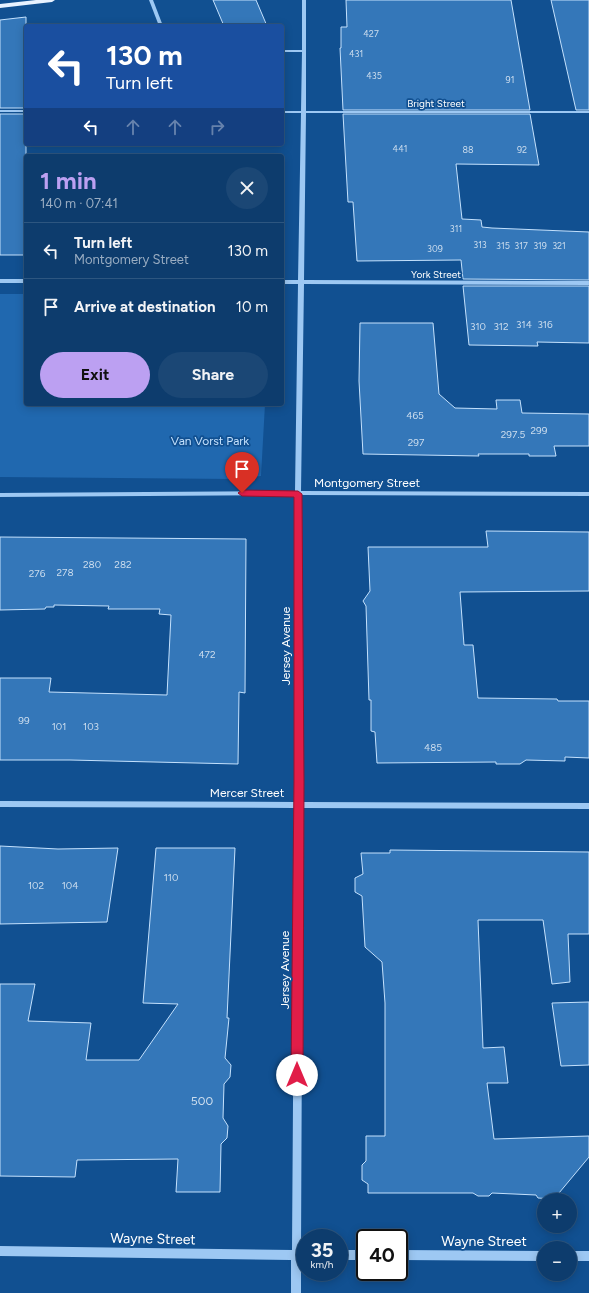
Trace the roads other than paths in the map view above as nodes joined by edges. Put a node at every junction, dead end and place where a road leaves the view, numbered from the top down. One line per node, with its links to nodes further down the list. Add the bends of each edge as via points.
1 (52, 0): 4 (main road)
2 (151, 0): 5 (street)
3 (304, 0): 7 (street, Jersey Avenue)
4 (0, 6)
5 (160, 24)
6 (284, 51): 7 (street)
7 (304, 51): 11 (street, Jersey Avenue)
8 (0, 111): 9 (street)
9 (24, 111)
10 (284, 112): 11 (street, Bright Street)
11 (303, 112): 12 (street, Bright Street); 16 (street, Jersey Avenue)
12 (589, 112)
13 (0, 280): 14 (street)
14 (24, 281)
15 (284, 282): 16 (street, York Street)
16 (302, 282): 17 (street, York Street); 18 (street, Jersey Avenue)
17 (589, 283)
18 (298, 494): 19 (street, Montgomery Street); 20 (street, Montgomery Street); 22 (street, Jersey Avenue)
19 (589, 494)
20 (0, 496)
21 (0, 804): 22 (street, Mercer Street)
22 (299, 805): 23 (street, Mercer Street); 24 (street, Jersey Avenue)
23 (589, 806)
24 (300, 1229)
25 (0, 1251): 26 (street, Wayne Street)
26 (296, 1255)
27 (408, 1255): 28 (street, Wayne Street)
28 (537, 1256)
29 (577, 1256): 30 (street)
30 (589, 1256)
31 (297, 1281): 32 (street, Jersey Avenue)
32 (296, 1293)

